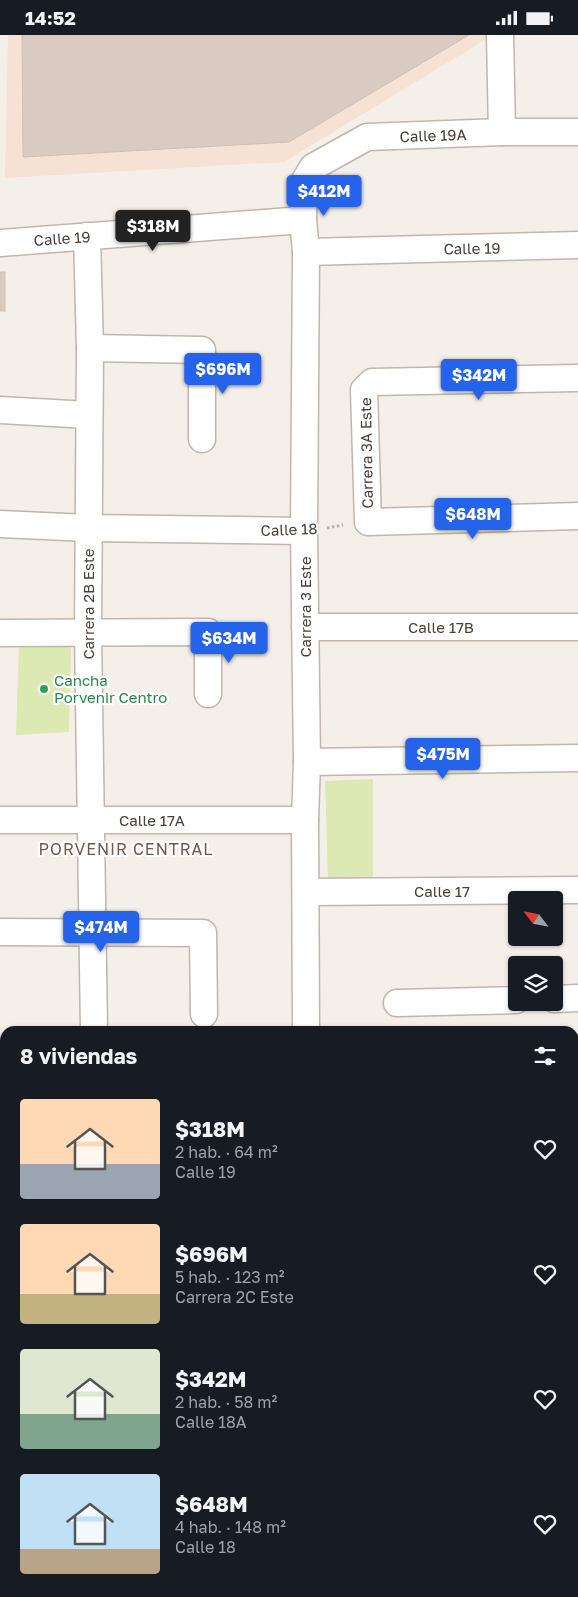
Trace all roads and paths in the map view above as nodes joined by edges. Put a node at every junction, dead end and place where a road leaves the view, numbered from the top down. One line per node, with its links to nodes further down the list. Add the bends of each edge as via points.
1 (500, 35): 2 (street)
2 (502, 132): 3 (street, Calle 19A); 4 (street, Calle 19A, via 367,137 313,167)
3 (578, 132)
4 (304, 182): 5 (street, Carrera 3 Este)
5 (303, 220): 6 (street, Calle 19); 9 (street, Carrera 3 Este)
6 (88, 236): 7 (street, Calle 19); 10 (street, Carrera 2B Este)
7 (0, 243)
8 (578, 245): 9 (street, Calle 19)
9 (306, 253): 19 (street, Carrera 3 Este)
10 (90, 348): 13 (street, Carrera 2B Este); 14 (street, via 202,350)
11 (578, 378): 16 (street, Carrera 3A Este, via 372,382 364,390)
12 (0, 410): 13 (street)
13 (89, 415): 18 (street, Carrera 2B Este)
14 (202, 439)
15 (578, 516): 16 (street)
16 (368, 522): 19 (path, Calle 18)
17 (0, 524): 18 (street, Calle 18)
18 (88, 528): 19 (street, Calle 18); 23 (street, Carrera 2B Este)
19 (304, 531): 20 (street, Carrera 3 Este)
20 (305, 627): 21 (street, Calle 17B); 26 (street, Carrera 3 Este)
21 (578, 627)
22 (0, 633): 23 (street)
23 (88, 633): 24 (street, via 208,632); 28 (street, Carrera 2B Este)
24 (208, 694)
25 (578, 758): 26 (street)
26 (307, 761): 29 (street, Carrera 3 Este)
27 (0, 820): 28 (street, Calle 17A)
28 (92, 820): 29 (street, Calle 17A); 33 (street, Carrera 2B Este)
29 (305, 820): 31 (street, Carrera 3 Este)
30 (578, 890): 31 (street, Calle 17)
31 (306, 892): 40 (street, Carrera 3 Este)
32 (0, 932): 33 (street)
33 (93, 932): 38 (street, via 203,933); 39 (street, Carrera 2B Este)
34 (578, 998): 35 (street)
35 (563, 999)
36 (508, 1000): 37 (street)
37 (397, 1003)
38 (204, 1014)
39 (94, 1026)
40 (306, 1026)

